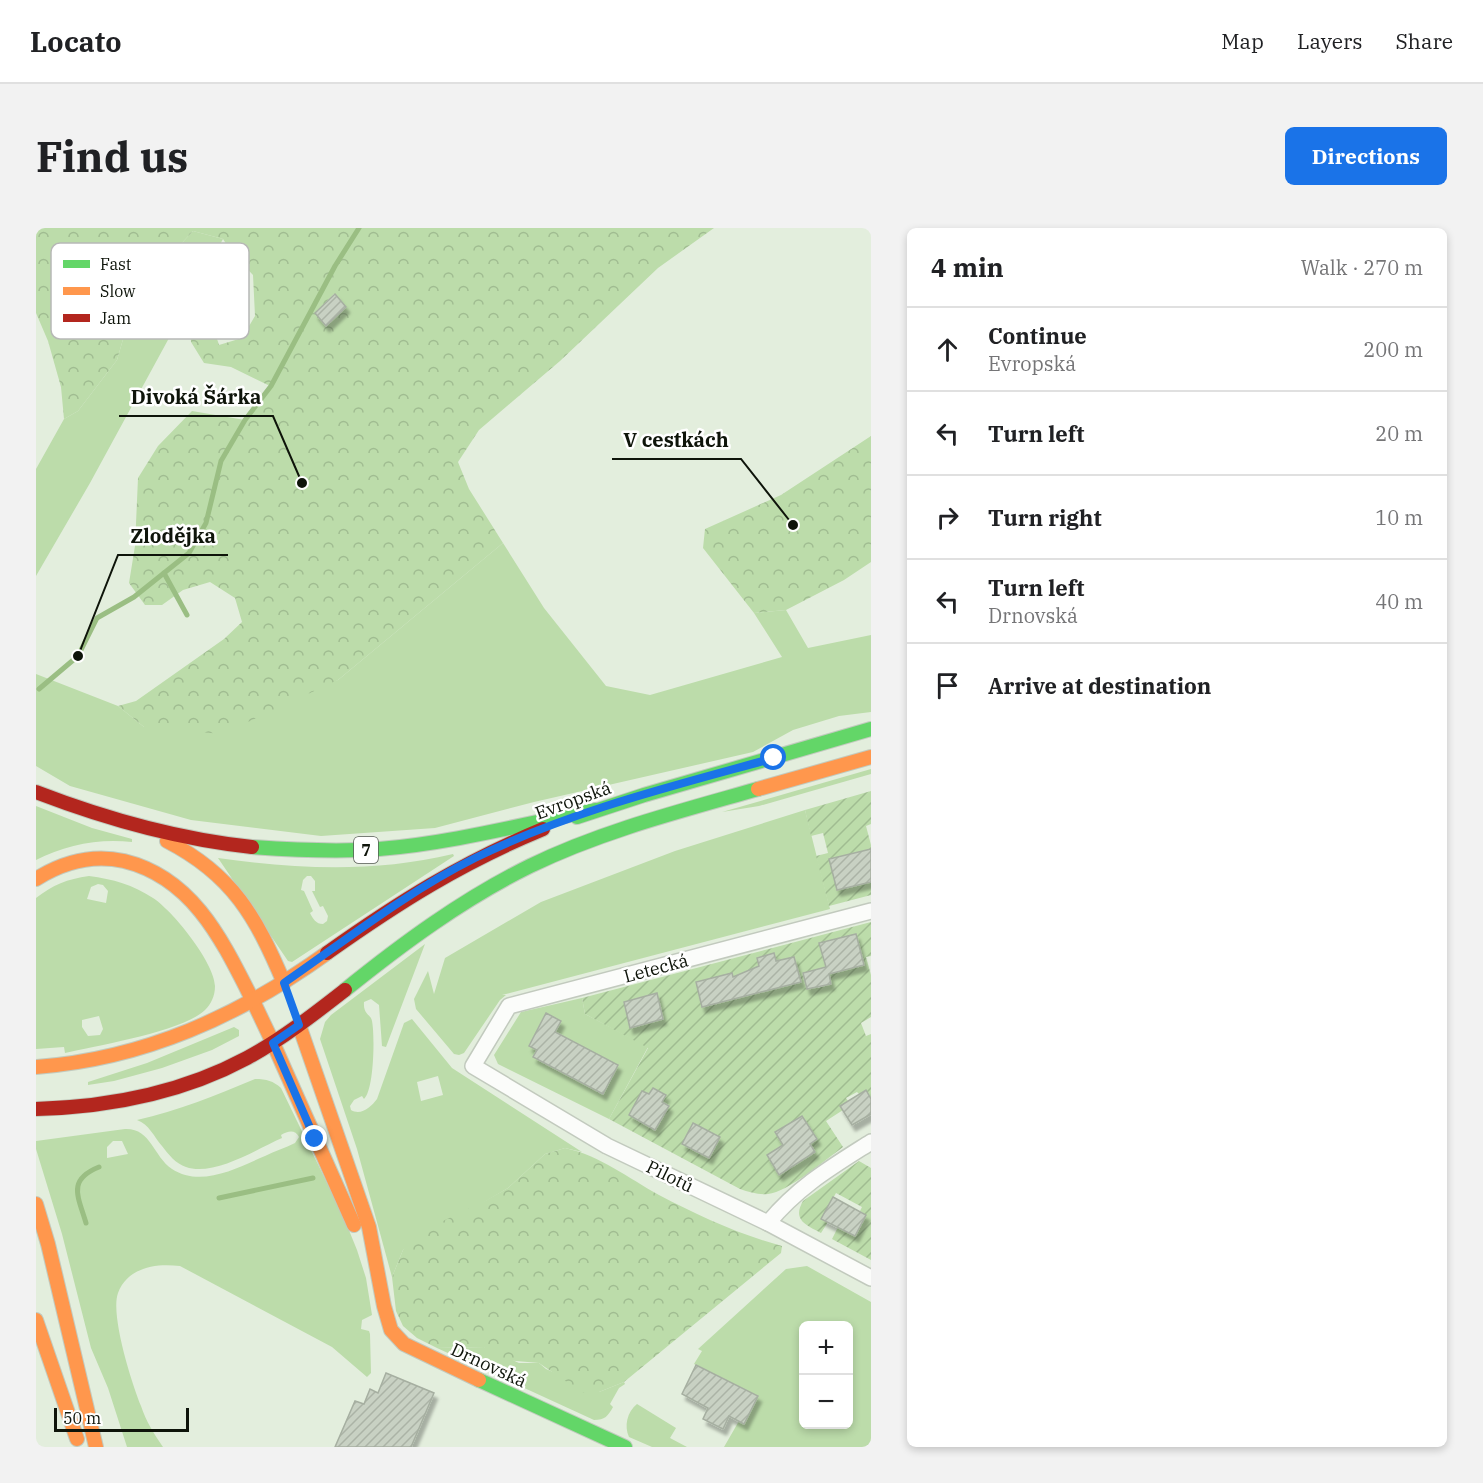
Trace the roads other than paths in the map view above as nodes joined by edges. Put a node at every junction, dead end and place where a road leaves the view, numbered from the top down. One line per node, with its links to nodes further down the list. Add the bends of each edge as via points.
1 (871, 729): 4 (main road, Evropská / 7)
2 (871, 757): 10 (main road, via 627,828 529,867 463,904)
3 (36, 792): 5 (main road, 7)
4 (595, 810): 5 (main road, 7, via 420,844 342,851 241,846); 8 (main road, Evropská, via 519,838 455,869 391,908)
5 (136, 827): 8 (main road, via 181,847 220,874 260,928)
6 (36, 879): 9 (main road, Drnovská, via 67,863 96,858 124,860 159,873 183,891 206,918)
7 (871, 911): 12 (street, Letecká, via 509,1006)
8 (286, 988): 9 (main road, Evropská)
9 (253, 1001): 11 (main road, Drnovská); 13 (main road, Evropská, via 156,1044)
10 (297, 1020): 11 (main road); 18 (main road, Drnovská, via 369,1227)
11 (273, 1043): 14 (main road, via 194,1081 163,1091 123,1101); 18 (main road, Drnovská)
12 (472, 1066): 17 (street, Pilotů, via 608,1146)
13 (38, 1067)
14 (43, 1109)
15 (871, 1142): 17 (street, via 805,1186)
16 (36, 1204): 23 (main road)
17 (768, 1223): 19 (street, Pilotů)
18 (379, 1278): 21 (main road, Drnovská, via 387,1320 404,1344)
19 (871, 1278)
20 (36, 1320): 22 (main road)
21 (607, 1443): 24 (main road, Drnovská)
22 (80, 1447)
23 (96, 1447)
24 (625, 1447)

